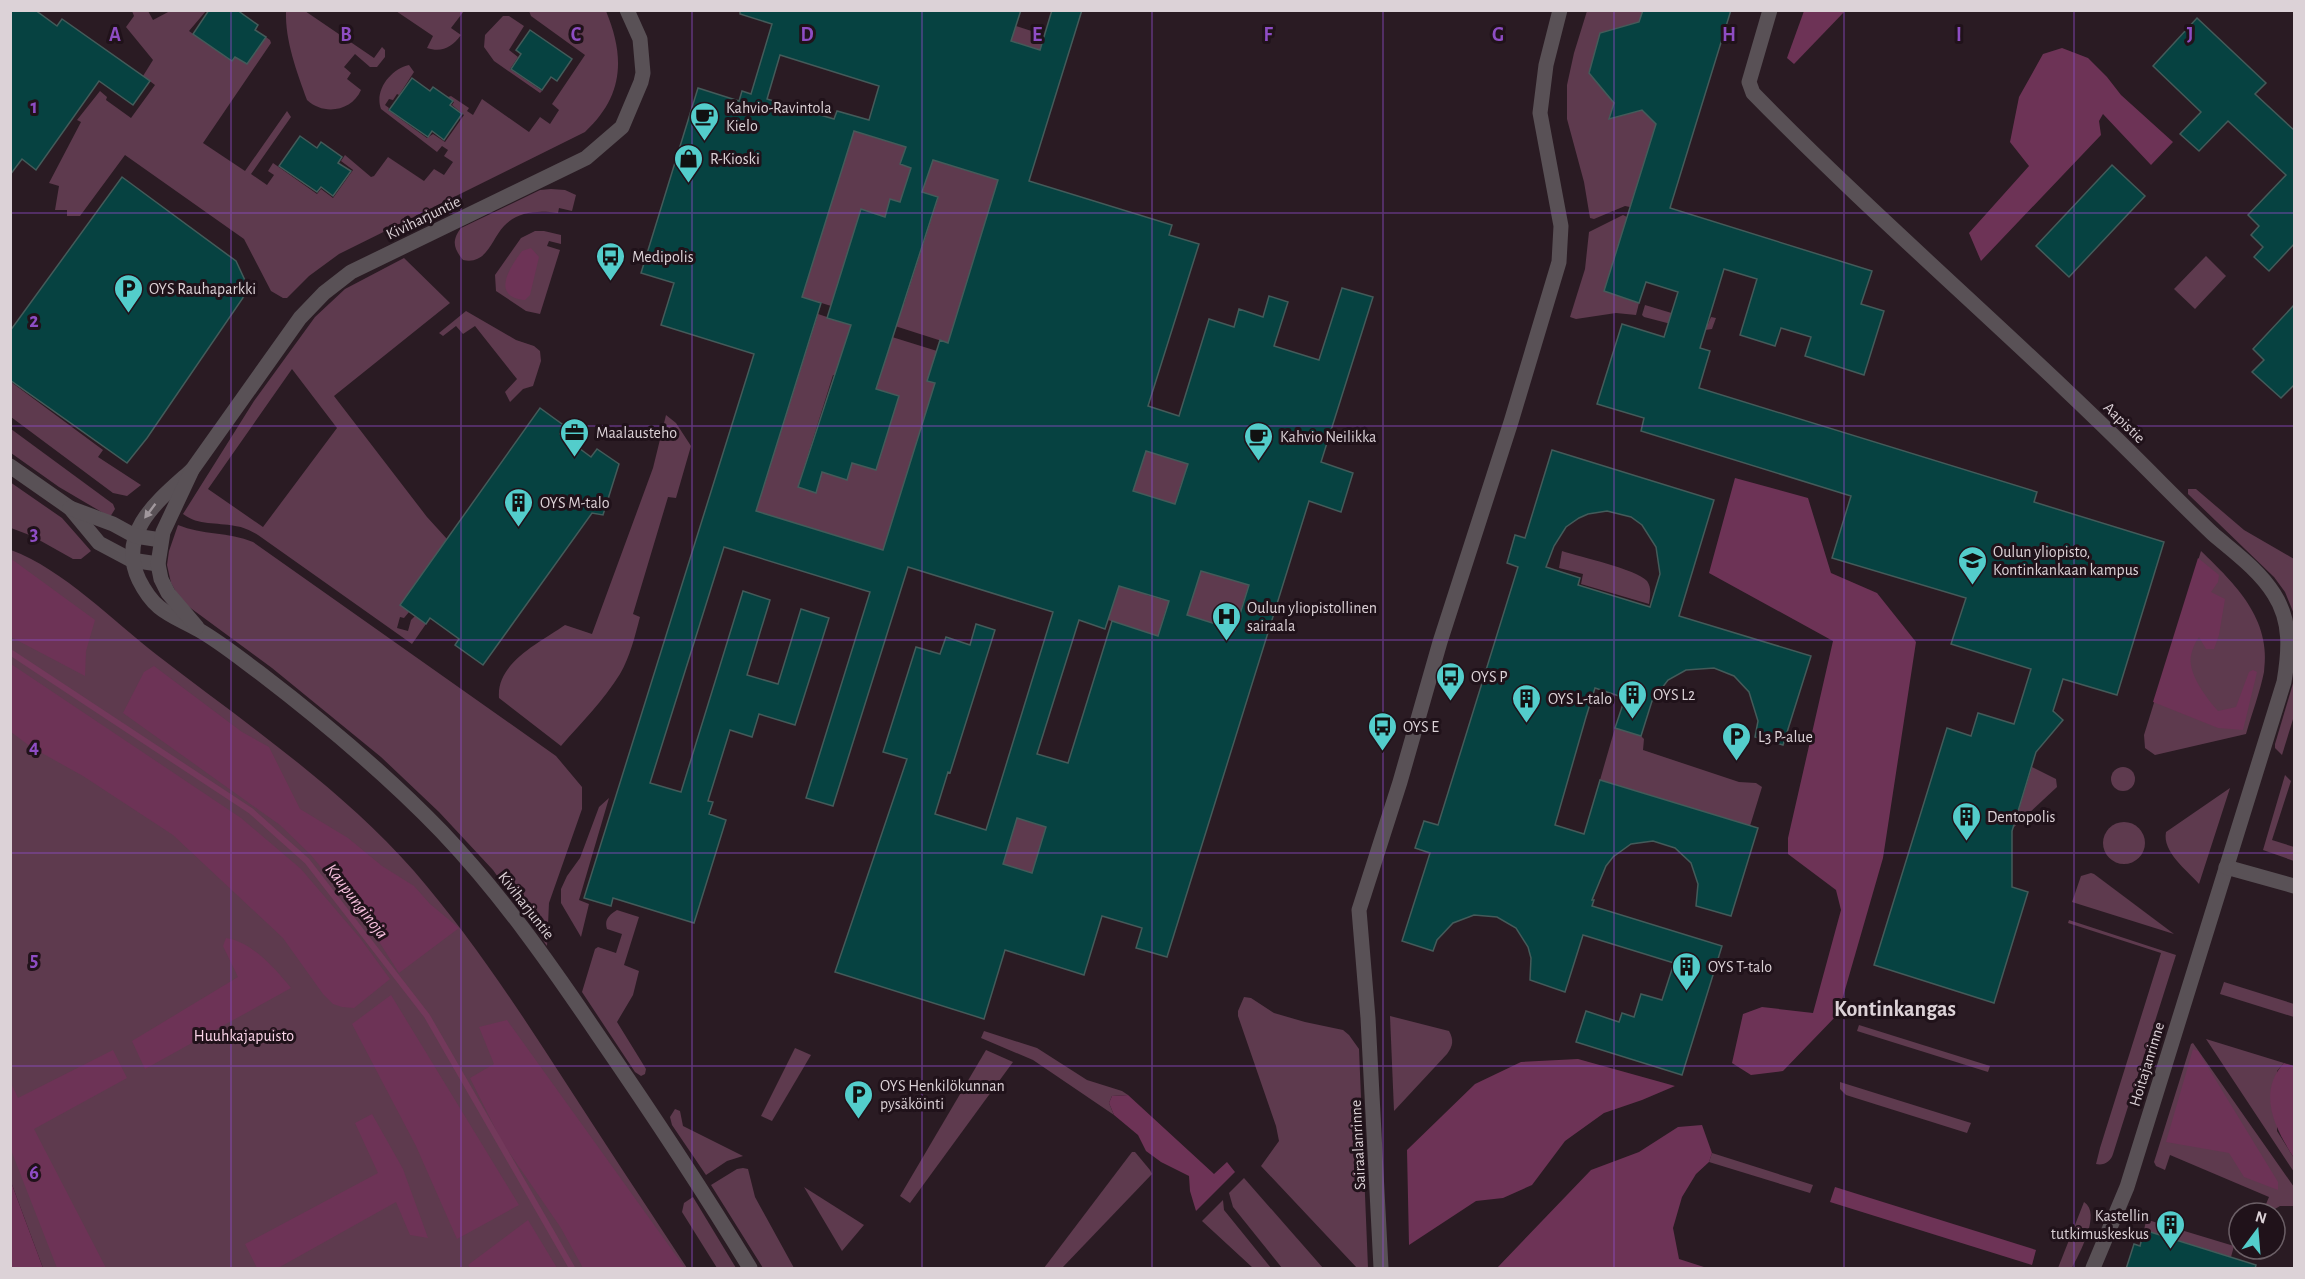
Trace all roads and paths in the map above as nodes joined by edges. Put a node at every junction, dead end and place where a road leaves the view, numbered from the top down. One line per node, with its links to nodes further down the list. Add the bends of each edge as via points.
1 (627, 10): 5 (street, Kiviharjuntie, via 640,39 643,73 622,127 586,158 351,272 324,293 300,318)
2 (1560, 10): 15 (street, Sairaalanrinne, via 1546,65 1540,113 1561,226 1559,262 1359,910)
3 (1770, 10): 12 (street, Aapistie, via 1749,82 1753,93 2256,572 2275,595 2286,623 2288,662)
4 (10, 466): 6 (street)
5 (192, 470): 7 (street, one-way to 7, via 156,503); 8 (street)
6 (70, 508): 7 (street); 9 (street, via 99,543)
7 (135, 536): 8 (street); 9 (street)
8 (161, 540): 10 (street)
9 (131, 560): 10 (street); 11 (street, via 158,608)
10 (158, 564): 11 (street, via 168,593)
11 (199, 630): 14 (street, Kiviharjuntie, via 312,714 383,774 443,833 502,900 646,1104)
12 (2226, 867): 13 (street); 16 (street, Hoitajanrinne, via 2127,1187)
13 (2295, 886)
14 (750, 1269)
15 (1381, 1269)
16 (2093, 1269)

